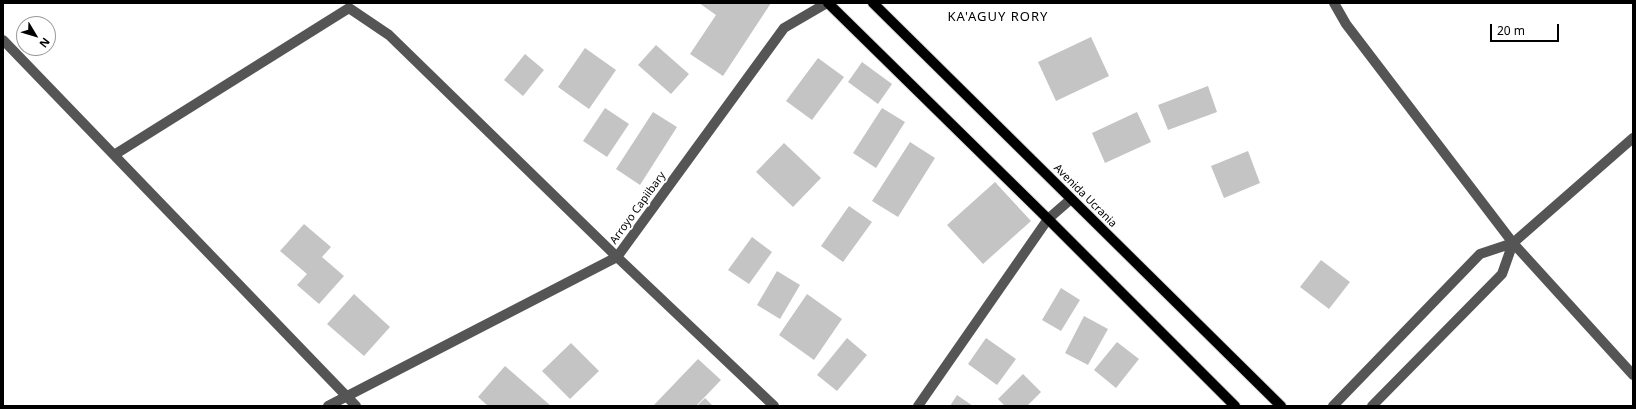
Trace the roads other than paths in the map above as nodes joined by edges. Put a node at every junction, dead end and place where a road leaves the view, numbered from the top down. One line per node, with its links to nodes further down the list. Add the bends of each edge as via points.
1 (828, 3): 9 (main road); 11 (street, Arroyo Capiibary, via 784,28)
2 (873, 3): 8 (main road, Avenida Ucrania)
3 (1334, 3): 10 (street, via 1346,24)
4 (349, 6): 7 (street); 11 (street, via 390,35)
5 (3, 40): 7 (street)
6 (1633, 138): 10 (street)
7 (114, 155): 13 (street)
8 (1071, 199): 9 (street); 19 (main road, Avenida Ucrania)
9 (1048, 219): 17 (street); 18 (main road)
10 (1513, 243): 12 (street); 20 (street, via 1480,254); 21 (street, via 1502,274)
11 (617, 257): 13 (street, Arroyo Capiibary); 16 (street)
12 (1633, 375)
13 (346, 396): 14 (street, Arroyo Capiibary); 15 (street)
14 (328, 406)
15 (356, 406)
16 (774, 406)
17 (918, 406)
18 (1235, 406)
19 (1281, 406)
20 (1333, 406)
21 (1372, 406)

